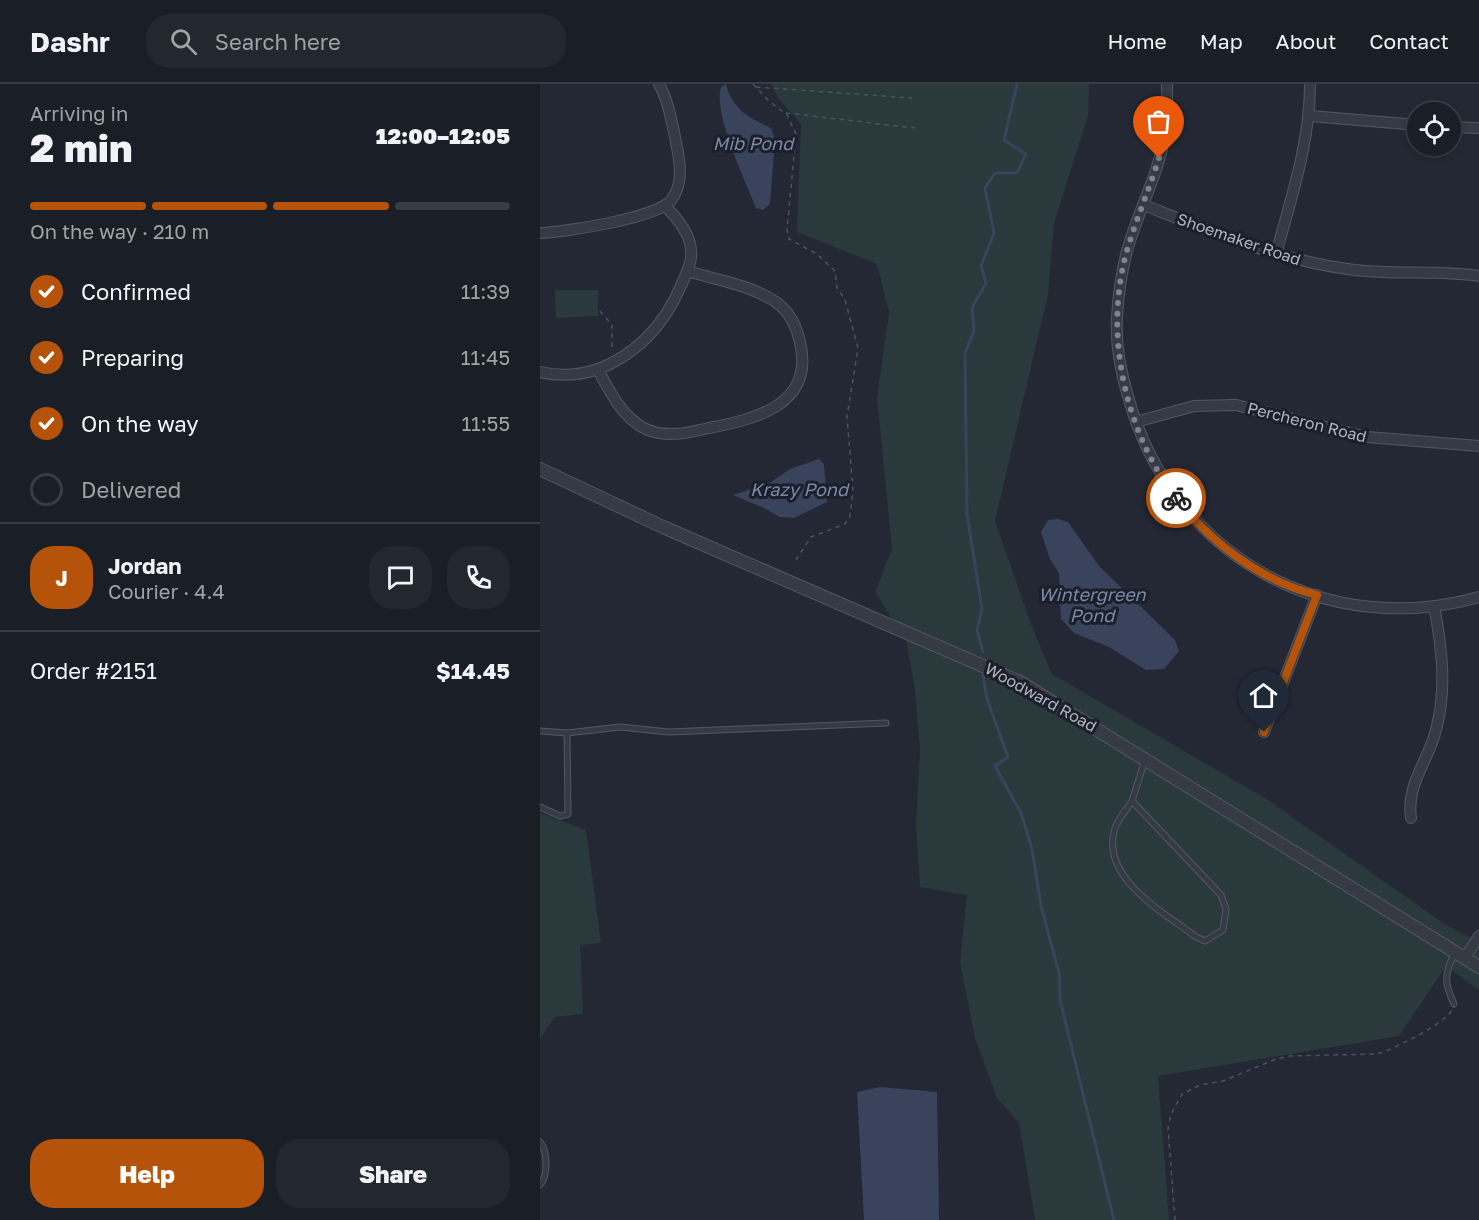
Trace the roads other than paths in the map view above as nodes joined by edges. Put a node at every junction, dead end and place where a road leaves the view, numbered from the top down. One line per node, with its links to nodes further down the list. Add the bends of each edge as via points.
1 (659, 84): 9 (street, via 681,169 676,192)
2 (1167, 84): 8 (street, via 1166,126)
3 (1310, 84): 4 (street)
4 (1310, 116): 5 (street); 11 (street)
5 (1407, 124)
6 (1461, 127): 7 (street)
7 (1479, 128)
8 (1143, 205): 11 (street, Shoemaker Road); 16 (street, via 1126,254 1117,319 1119,356)
9 (666, 207): 10 (street, via 641,216); 12 (street, via 680,222 692,251)
10 (540, 232)
11 (1276, 254): 13 (street, Shoemaker Road, via 1355,270)
12 (687, 271): 14 (street, via 662,322 639,347); 14 (street, via 761,294 788,314 799,338 802,363 786,399 775,409 747,421 686,433 656,432 643,428 621,408)
13 (1479, 276)
14 (598, 370): 15 (street, via 552,375)
15 (540, 372)
16 (1136, 422): 17 (street, Percheron Road, via 1194,406 1236,405 1367,437); 19 (street, via 1159,472 1195,522 1265,574)
17 (1479, 446)
18 (540, 469): 26 (street, Woodward Road, via 663,527 1000,672 1062,705)
19 (1317, 595): 21 (street, via 1365,607); 24 (street)
20 (1479, 597): 21 (street)
21 (1434, 606): 29 (street, via 1441,643 1442,708 1428,753 1413,782)
22 (886, 723): 25 (lane, via 669,732 620,728)
23 (540, 731): 25 (lane)
24 (1264, 732)
25 (567, 733): 28 (lane, via 568,814 560,816)
26 (1145, 758): 27 (lane); 31 (street, Woodward Road)
27 (1132, 801): 27 (lane, via 1221,895 1226,909 1223,930 1205,941 1139,894 1124,876 1114,856 1113,838 1115,827)
28 (540, 807)
29 (1411, 818)
30 (1479, 936): 31 (street)
31 (1461, 955): 32 (street, Woodward Road); 33 (lane, via 1445,973 1446,988)
32 (1479, 967)
33 (1454, 1004)
34 (540, 1142): 35 (lane, via 546,1158)
35 (540, 1185)

